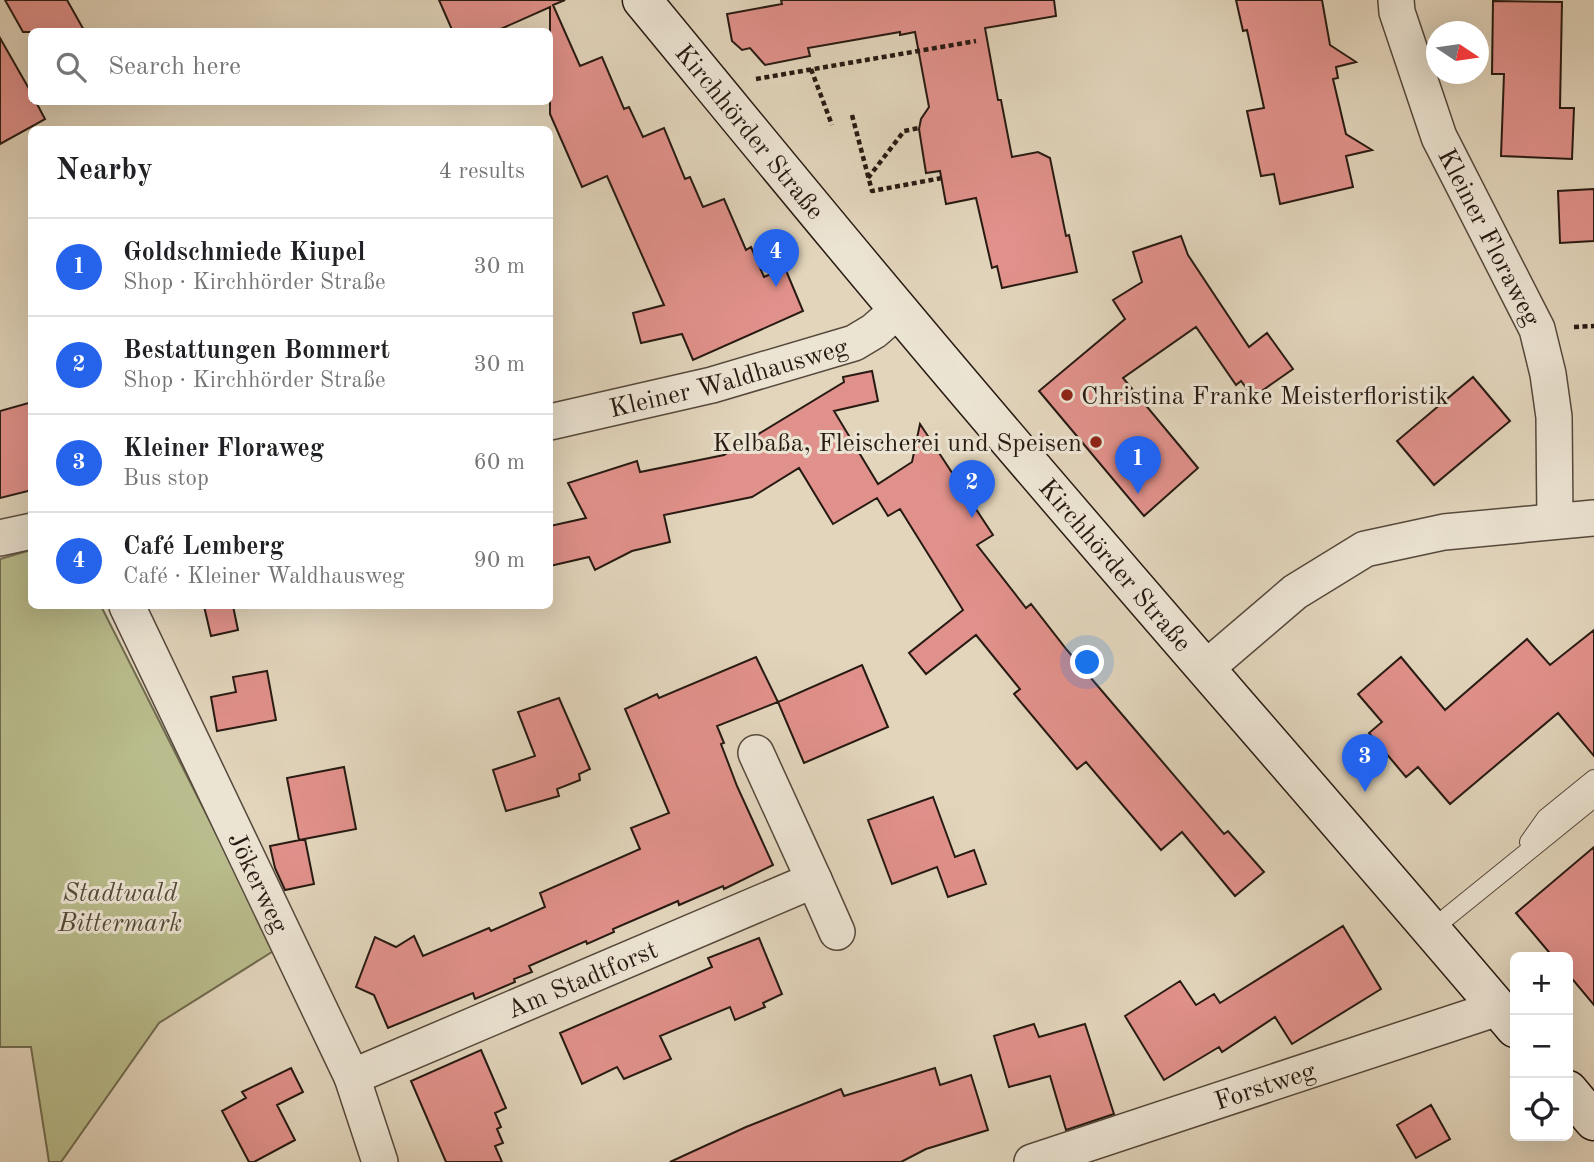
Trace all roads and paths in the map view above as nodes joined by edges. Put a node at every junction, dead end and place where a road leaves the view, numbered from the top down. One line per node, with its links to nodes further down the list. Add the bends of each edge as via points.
1 (642, 0): 11 (main road, Kirchhörder Straße)
2 (1396, 0): 14 (street, Kleiner Floraweg, via 1439,137 1537,329 1554,417)
3 (976, 41): 4 (path)
4 (811, 69): 5 (path); 7 (path)
5 (753, 82)
6 (852, 116): 9 (path)
7 (831, 125)
8 (919, 128): 9 (path, via 904,131)
9 (868, 178): 10 (path, via 872,191)
10 (942, 178)
11 (898, 310): 12 (street, Kleiner Waldhausweg, via 854,343 712,385); 18 (main road, Kirchhörder Straße)
12 (553, 421)
13 (1594, 518): 14 (street)
14 (1555, 520): 18 (street, via 1444,532 1365,549 1296,592)
15 (28, 532): 16 (street)
16 (0, 538)
17 (128, 609): 27 (street, Jökerweg)
18 (1205, 669): 24 (main road, Kirchhörder Straße)
19 (756, 752): 23 (street)
20 (1594, 779): 22 (lane, via 1546,818)
21 (1594, 798): 22 (lane)
22 (1517, 859): 24 (lane)
23 (814, 880): 25 (street); 27 (street, Am Stadtforst)
24 (1431, 930): 26 (main road, Kirchhörder Straße)
25 (837, 932)
26 (1507, 1018): 31 (street, Forstweg)
27 (352, 1077): 30 (street, Jökerweg)
28 (1573, 1096): 29 (main road)
29 (1594, 1121)
30 (380, 1162)
31 (1032, 1162)

